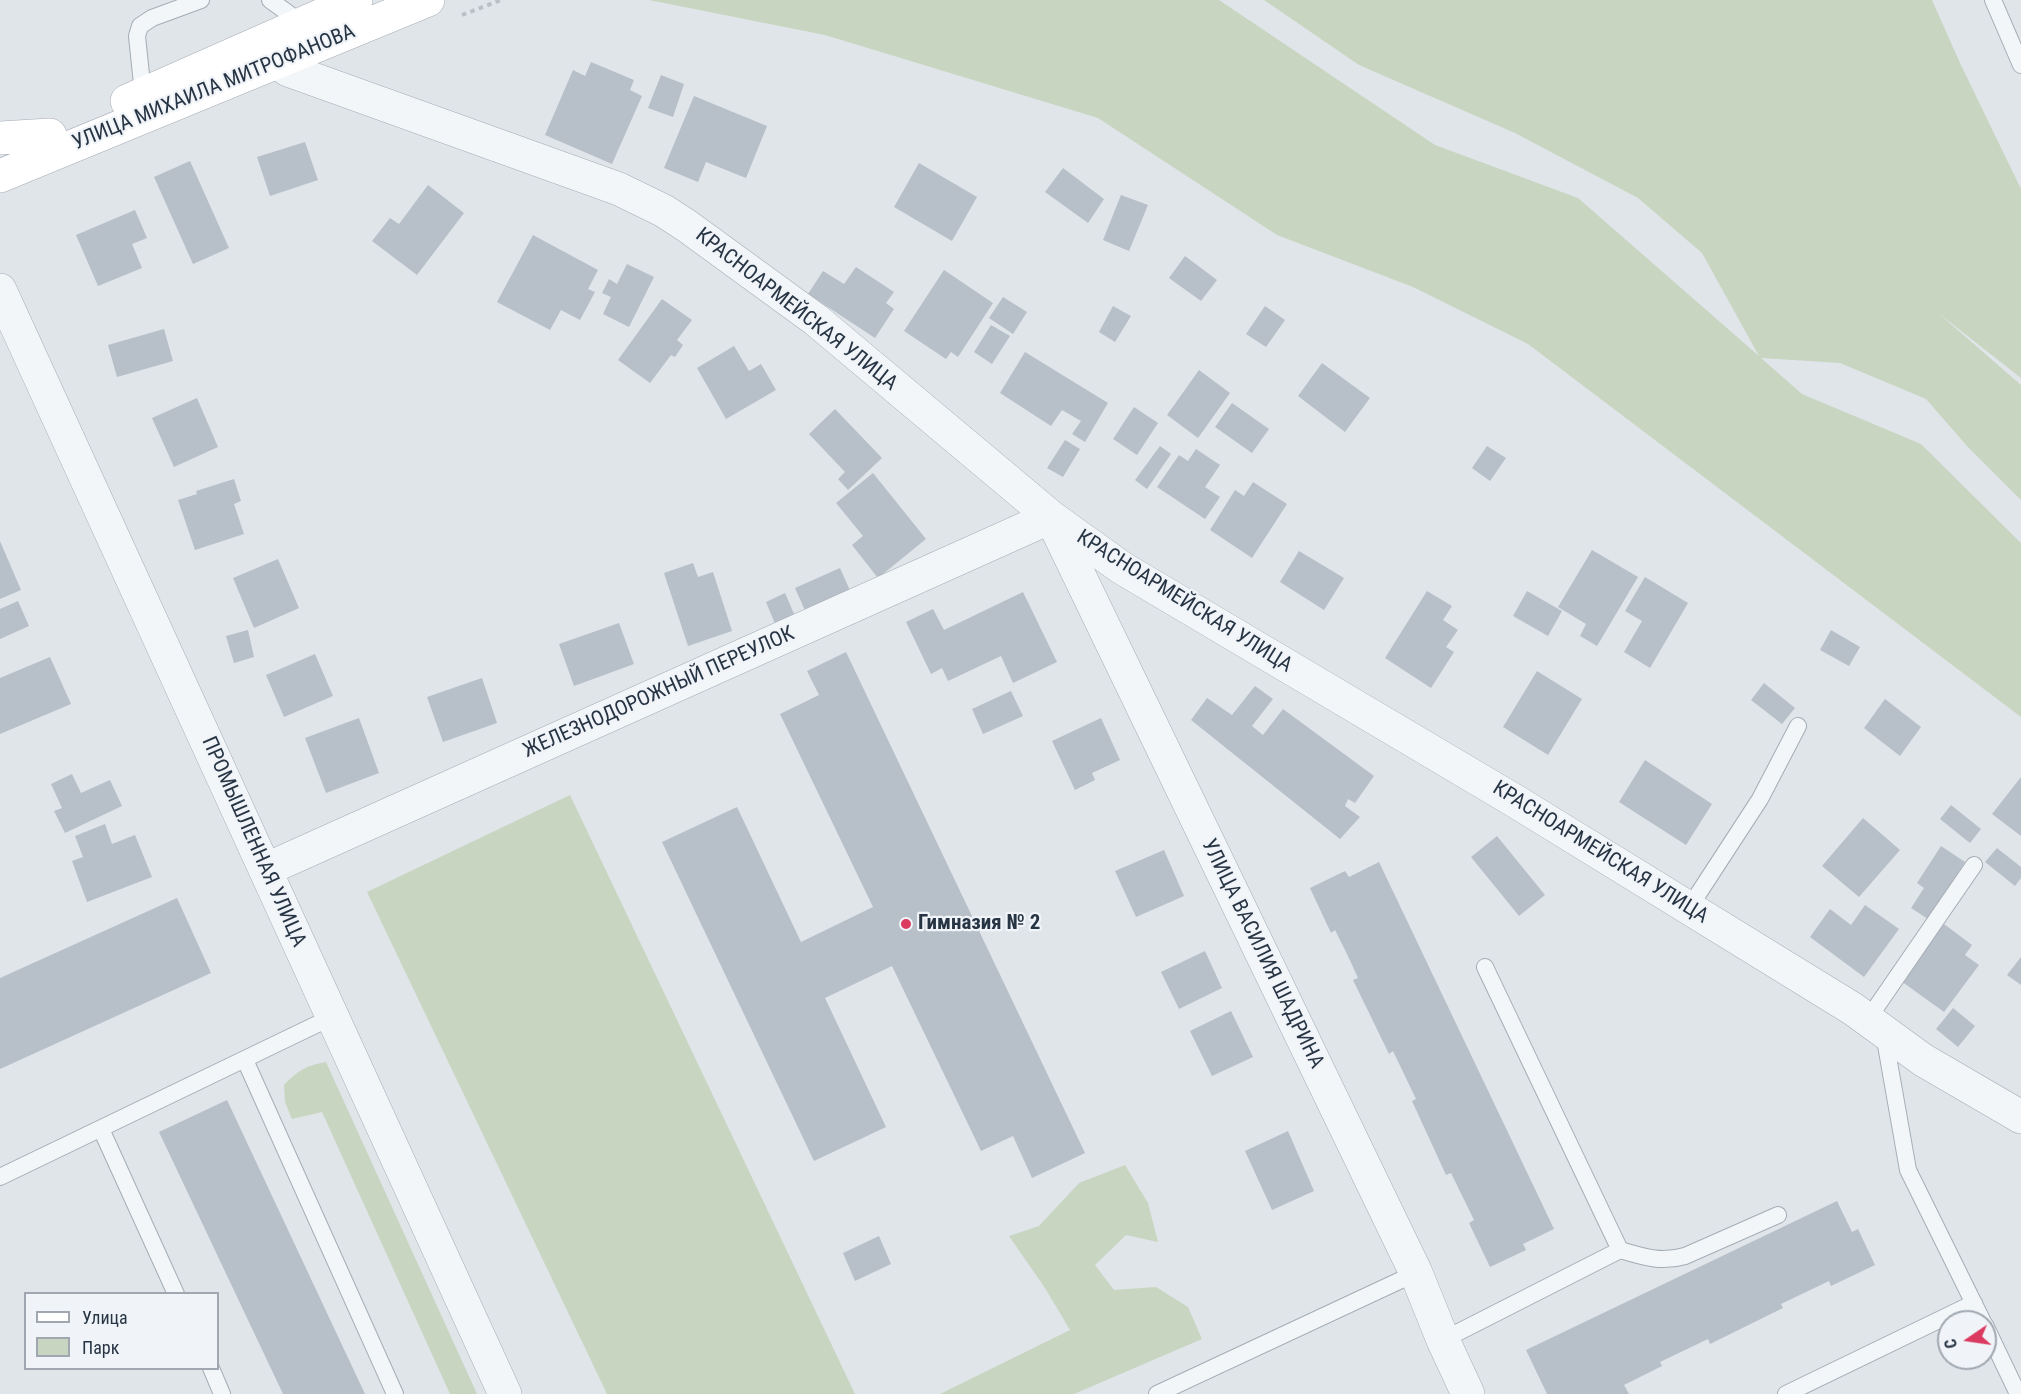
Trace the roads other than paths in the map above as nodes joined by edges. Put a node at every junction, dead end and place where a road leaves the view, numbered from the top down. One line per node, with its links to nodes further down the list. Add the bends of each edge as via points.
1 (201, 0): 9 (lane, via 140,26 136,36)
2 (270, 0): 6 (lane)
3 (357, 0): 6 (main road, УЛИЦА МИХАИЛА МИТРОФАНОВА)
4 (428, 0): 7 (main road, УЛИЦА МИХАИЛА МИТРОФАНОВА)
5 (1993, 0): 8 (lane)
6 (303, 24): 7 (main road, УЛИЦА МИХАИЛА МИТРОФАНОВА)
7 (274, 51): 9 (main road, УЛИЦА МИХАИЛА МИТРОФАНОВА); 13 (main road, УЛИЦА МИХАИЛА МИТРОФАНОВА); 15 (street, КРАСНОАРМЕЙСКАЯ УЛИЦА, via 288,70 619,189 664,211 816,320)
8 (2021, 66)
9 (143, 94): 10 (main road, УЛИЦА МИХАИЛА МИТРОФАНОВА)
10 (50, 135): 11 (main road); 12 (main road, УЛИЦА МИХАИЛА МИТРОФАНОВА)
11 (0, 138)
12 (0, 166)
13 (0, 176)
14 (0, 290): 18 (street, ПРОМЫШЛЕННАЯ УЛИЦА)
15 (1051, 517): 18 (street, ЖЕЛЕЗНОДОРОЖНЫЙ ПЕРЕУЛОК); 19 (street, КРАСНОАРМЕЙСКАЯ УЛИЦА, via 1122,568); 29 (street, УЛИЦА ВАСИЛИЯ ШАДРИНА)
16 (1798, 726): 19 (lane, via 1760,799)
17 (1974, 865): 22 (lane)
18 (267, 869): 21 (street, ПРОМЫШЛЕННАЯ УЛИЦА)
19 (1689, 908): 22 (street, КРАСНОАРМЕЙСКАЯ УЛИЦА)
20 (1485, 967): 28 (lane)
21 (332, 1017): 23 (lane); 38 (street, ПРОМЫШЛЕННАЯ УЛИЦА)
22 (1876, 1025): 24 (street, КРАСНОАРМЕЙСКАЯ УЛИЦА, via 1923,1060); 31 (lane, via 1908,1170)
23 (245, 1060): 25 (lane); 37 (lane)
24 (2021, 1117)
25 (101, 1129): 26 (lane); 30 (lane)
26 (0, 1177)
27 (1778, 1215): 28 (lane, via 1671,1260)
28 (1620, 1250): 33 (lane)
29 (1416, 1273): 33 (street, УЛИЦА ВАСИЛИЯ ШАДРИНА); 39 (lane)
30 (176, 1292)
31 (1974, 1303): 32 (lane); 41 (lane)
32 (1977, 1310)
33 (1443, 1340): 40 (street, УЛИЦА ВАСИЛИЯ ШАДРИНА)
34 (1997, 1351): 42 (lane)
35 (212, 1370): 36 (lane)
36 (222, 1394)
37 (395, 1394)
38 (506, 1394)
39 (1157, 1394)
40 (1468, 1394)
41 (1785, 1394)
42 (2018, 1394)

